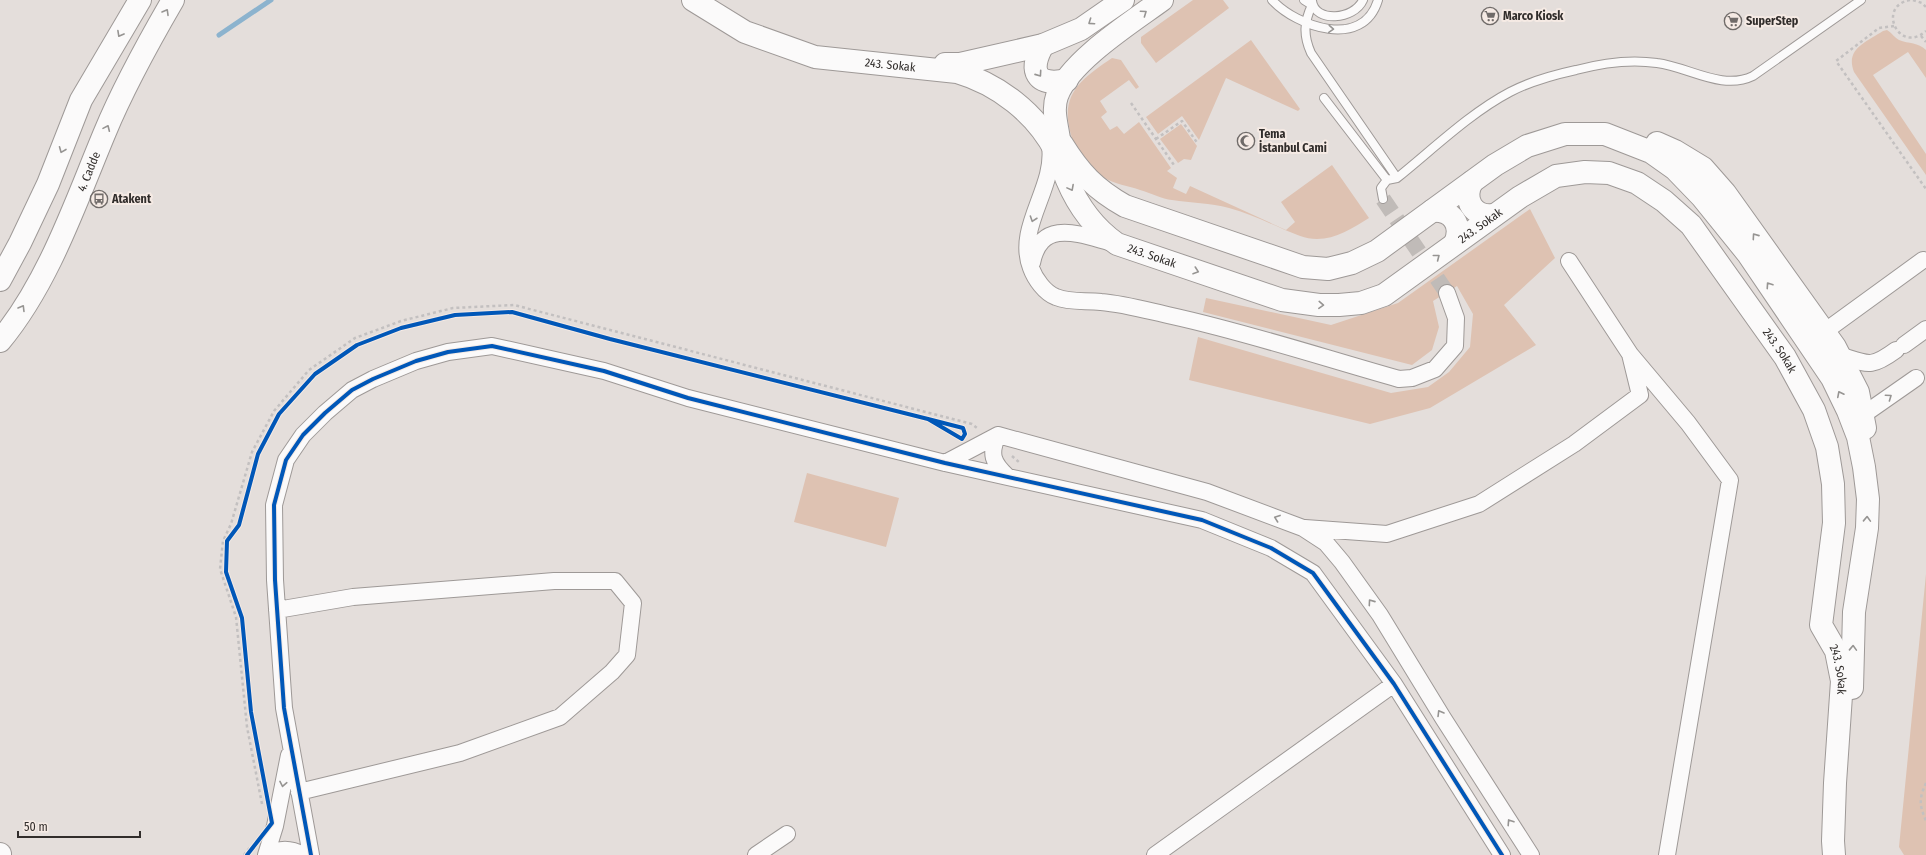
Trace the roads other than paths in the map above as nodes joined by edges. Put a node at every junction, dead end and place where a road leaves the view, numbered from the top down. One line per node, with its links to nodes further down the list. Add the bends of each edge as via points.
1 (140, 0): 31 (street, one-way to 31, via 81,100 48,184)
2 (173, 0): 35 (street, 4. Cadde, one-way to 2, via 10,329 45,270 129,80)
3 (693, 0): 14 (street, 243. Sokak, via 746,32 815,57)
4 (1124, 0): 13 (street, one-way to 13, via 1081,29)
5 (1162, 0): 16 (street, one-way to 5, via 1099,46)
6 (1272, 0): 12 (lane, via 1284,11)
7 (1304, 0): 11 (lane)
8 (1363, 0): 11 (lane, via 1356,10 1339,16 1326,15)
9 (1378, 0): 12 (lane, one-way to 9, via 1324,28 1346,29 1365,21)
10 (1861, 0): 20 (lane, via 1753,76 1737,82 1721,81 1671,65 1641,62 1592,65 1527,84 1476,115)
11 (1312, 3): 12 (lane)
12 (1306, 23): 20 (lane, via 1305,36 1311,53)
13 (1043, 45): 15 (street); 16 (street, one-way to 16, via 1036,58 1035,67 1039,76 1046,82)
14 (892, 64): 15 (street); 19 (street, 243. Sokak, via 957,72 977,78 1005,94)
15 (960, 64): 19 (street, 243. Sokak, via 982,70 1001,80 1023,97 1041,116)
16 (1067, 80): 19 (street, via 1057,97)
17 (1324, 98): 21 (lane)
18 (1605, 134): 22 (street, 243. Sokak, via 1565,134 1527,146); 33 (street, one-way to 18, via 1725,193 1703,168 1651,141); 44 (street, 243. Sokak, one-way to 18, via 1858,437 1832,378 1743,248 1702,196 1675,169 1651,152)
19 (1054, 140): 24 (street, 243. Sokak, via 1090,182 1125,206 1303,267 1328,269 1352,263 1377,250); 27 (street, 243. Sokak, one-way to 27, via 1067,181 1082,209 1101,233); 30 (street, one-way to 30, via 1051,166 1026,250)
20 (1397, 178): 21 (lane)
21 (1387, 180): 23 (lane, via 1381,188)
22 (1472, 182): 24 (street, 243. Sokak); 25 (street, via 1468,194 1472,207 1482,215)
23 (1383, 199)
24 (1432, 211): 26 (street, via 1444,211 1455,220 1458,231)
25 (1494, 215): 26 (street, 243. Sokak); 60 (street, 243. Sokak, via 1556,176 1585,172 1609,173 1637,183 1664,201 1691,225 1785,357 1814,410 1827,447 1833,484 1834,523 1821,625 1836,651 1842,681 1835,783)
26 (1455, 243): 27 (street, 243. Sokak, one-way to 26, via 1282,300 1339,305 1361,303 1384,295)
27 (1117, 244): 30 (street, via 1070,232 1057,233 1046,237 1038,244)
28 (1923, 260): 33 (street)
29 (1569, 261): 36 (street)
30 (1031, 269): 32 (street, via 1044,289 1055,297 1072,301 1101,302 1188,320 1399,379 1412,378 1435,369 1455,346 1456,318)
31 (0, 280)
32 (1447, 293)
33 (1824, 332): 37 (street)
34 (1924, 335): 37 (street, via 1900,347 1880,362 1868,364)
35 (0, 340)
36 (1630, 354): 39 (street); 40 (street)
37 (1838, 355): 41 (street, via 1858,392)
38 (1922, 374): 41 (street, one-way to 38)
39 (1640, 395): 40 (street); 46 (street, via 1574,444 1478,504 1387,534)
40 (1665, 397): 59 (street, via 1688,423 1730,480)
41 (1863, 415): 44 (street, via 1866,430)
42 (994, 439): 43 (street); 45 (street, via 996,465); 46 (street, one-way to 42, via 1207,492)
43 (944, 463): 45 (street); 47 (street, via 688,398 604,371 527,353 492,346 448,352 416,361 352,390 303,435 286,460 274,505)
44 (1864, 467): 61 (street, 243. Sokak, one-way to 44, via 1854,612 1867,528 1868,499)
45 (1007, 476): 48 (street, via 1202,520 1271,548 1313,573)
46 (1303, 528): 58 (street, one-way to 46, via 1380,614 1326,543)
47 (277, 610): 49 (street, via 284,708); 50 (street, via 353,597 554,581 615,581 633,603 627,655 612,672 560,717 460,753)
48 (1394, 684): 56 (street); 57 (street)
49 (291, 745): 50 (street); 52 (street, one-way to 52, via 275,826)
50 (299, 792): 54 (street)
51 (787, 834): 55 (street)
52 (260, 849): 53 (street, via 294,850)
53 (303, 855)
54 (311, 855)
55 (756, 855)
56 (1155, 855)
57 (1502, 855)
58 (1531, 855)
59 (1667, 855)
60 (1834, 855)
61 (1846, 855)

